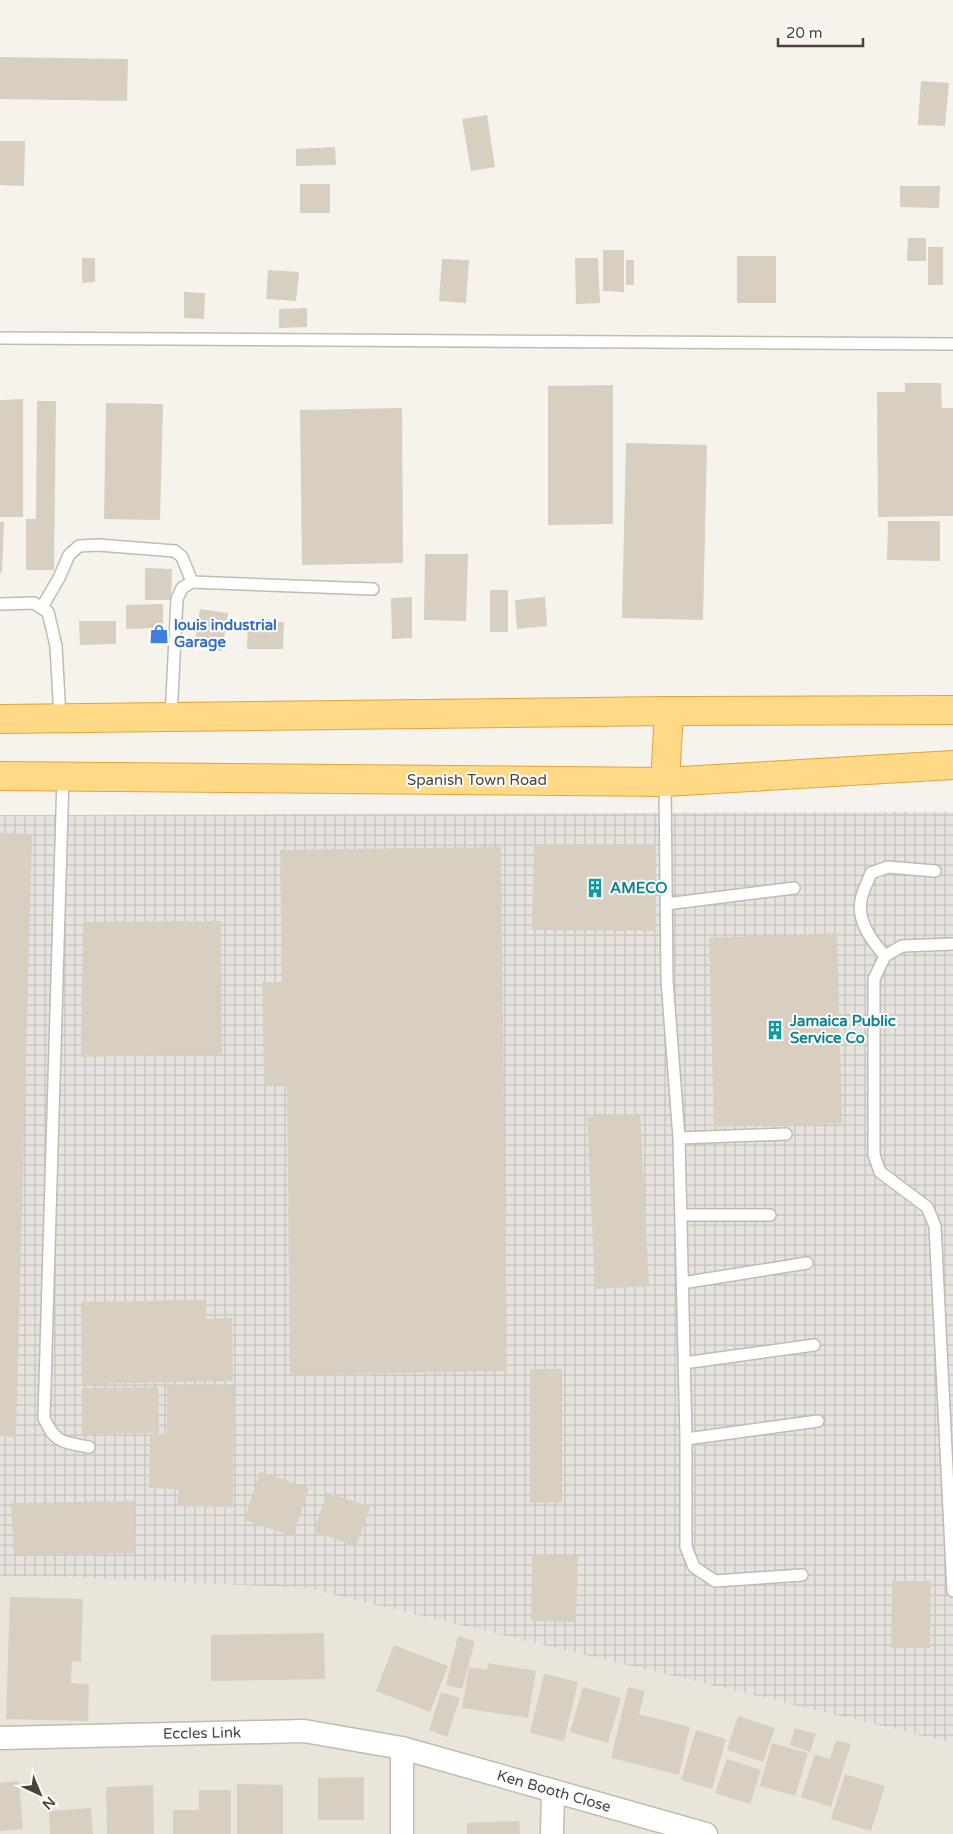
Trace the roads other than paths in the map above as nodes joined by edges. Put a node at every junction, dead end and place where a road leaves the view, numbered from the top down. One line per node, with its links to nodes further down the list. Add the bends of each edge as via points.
1 (0, 338): 2 (lane)
2 (953, 344)
3 (192, 582): 4 (lane); 6 (lane, via 182,557 175,551 79,546 69,555); 9 (lane, via 182,588 177,599)
4 (373, 589)
5 (0, 604): 6 (lane, via 34,603)
6 (42, 607): 10 (lane, via 48,612 56,646)
7 (953, 710): 8 (highway)
8 (669, 712): 9 (highway); 15 (highway)
9 (171, 717): 10 (highway)
10 (60, 718): 11 (highway)
11 (0, 719)
12 (953, 765): 15 (highway, Spanish Town Road)
13 (0, 776): 14 (highway, Spanish Town Road)
14 (63, 777): 15 (highway, Spanish Town Road); 31 (lane, via 44,1418 49,1430 62,1442)
15 (665, 782): 18 (lane)
16 (935, 870): 20 (lane, via 888,867 871,873 861,897 861,919 871,940)
17 (794, 888): 18 (lane)
18 (666, 904): 22 (lane)
19 (953, 944): 20 (lane, via 902,946)
20 (885, 956): 33 (lane, via 874,979 874,1155 880,1172 927,1207 935,1226)
21 (786, 1134): 22 (lane)
22 (679, 1138): 23 (lane)
23 (681, 1215): 24 (lane); 26 (lane)
24 (770, 1216)
25 (806, 1263): 26 (lane)
26 (682, 1283): 28 (lane)
27 (814, 1345): 28 (lane)
28 (684, 1363): 30 (lane)
29 (818, 1421): 30 (lane)
30 (686, 1439): 32 (lane, via 686,1547 694,1566 715,1581)
31 (90, 1447)
32 (802, 1575)
33 (953, 1591)
34 (0, 1738): 35 (street, Eccles Link, via 304,1731)
35 (402, 1748): 36 (street, Ken Booth Close); 37 (street)
36 (553, 1791): 38 (street); 39 (street, Ken Booth Close)
37 (402, 1834)
38 (552, 1834)
39 (706, 1834)

